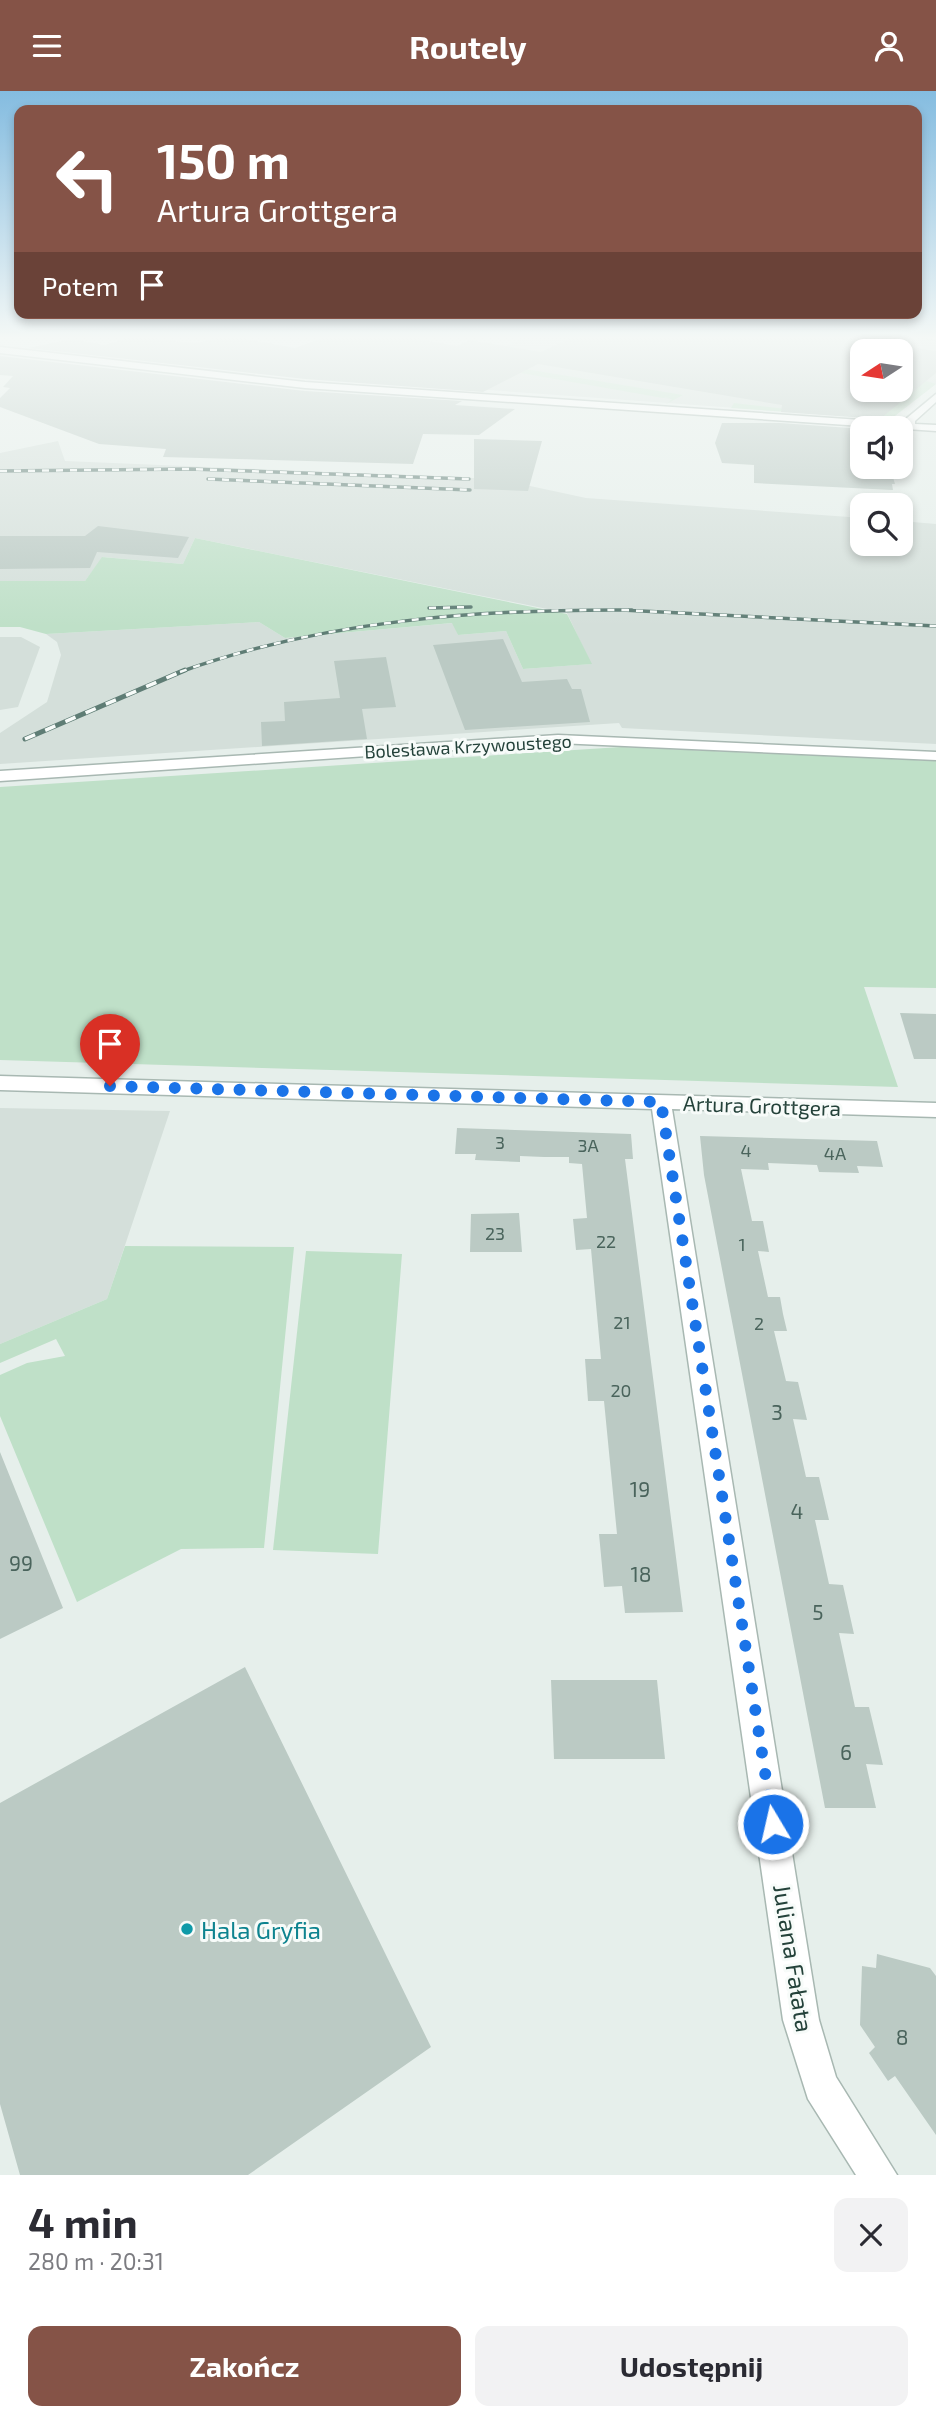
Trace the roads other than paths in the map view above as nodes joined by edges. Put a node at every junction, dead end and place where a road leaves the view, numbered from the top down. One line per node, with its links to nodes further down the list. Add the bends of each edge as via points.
1 (936, 756): 2 (street, Bolesława Krzywoustego, via 558,739)
2 (0, 776)
3 (0, 1083): 4 (street, Artura Grottgera)
4 (661, 1102): 5 (street, Artura Grottgera); 6 (street, Juliana Fałata, via 801,2020 810,2056 835,2112)
5 (936, 1110)
6 (878, 2175)

